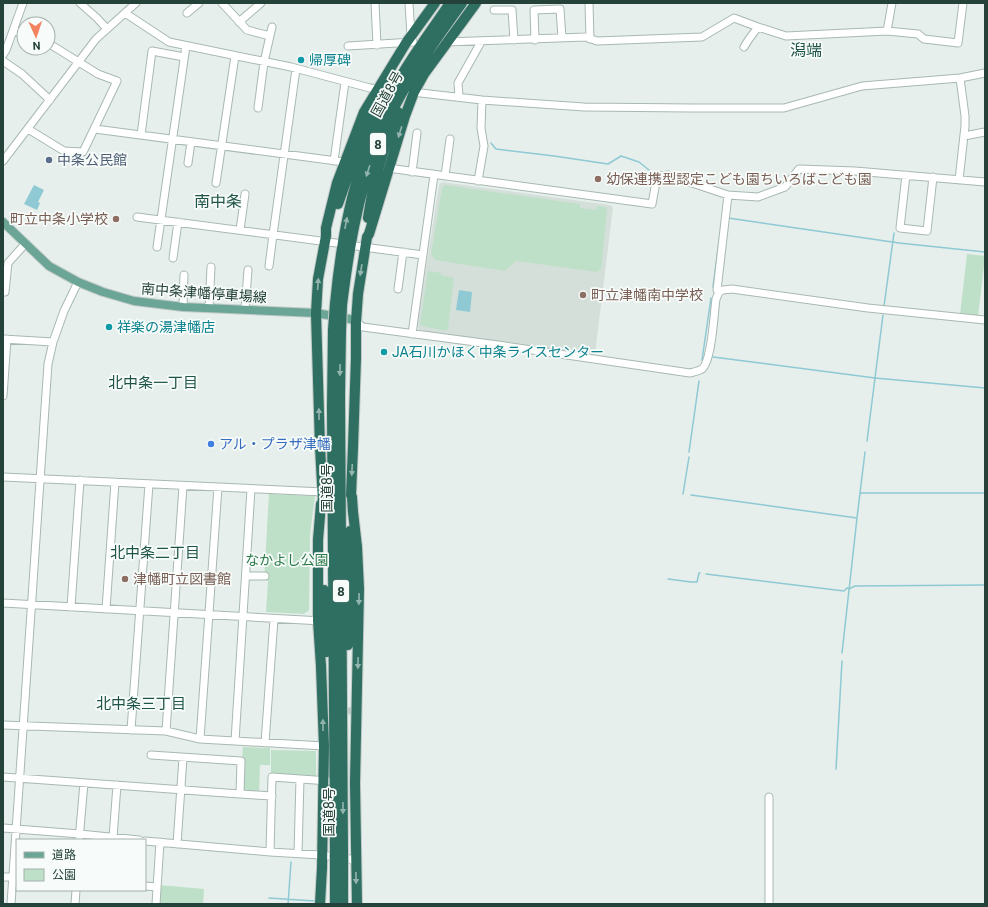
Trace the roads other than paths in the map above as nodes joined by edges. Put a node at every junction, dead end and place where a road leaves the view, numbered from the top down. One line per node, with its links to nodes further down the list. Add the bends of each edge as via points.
1 (80, 3): 23 (street)
2 (136, 3): 18 (street)
3 (199, 3): 19 (street)
4 (261, 3): 20 (street)
5 (375, 3): 34 (street)
6 (409, 3): 31 (street)
7 (435, 3): 31 (highway)
8 (446, 3): 89 (highway, 8, via 410,53 364,130)
9 (450, 3): 106 (highway, 国道8号 / 8, one-way to 9, via 338,271 348,214 373,131 391,92)
10 (462, 3): 37 (highway, 国道8号 / 8)
11 (476, 3): 32 (highway)
12 (589, 3): 28 (street)
13 (892, 3): 25 (street)
14 (963, 3): 25 (street, via 958,43 924,39 918,34)
15 (21, 4): 24 (street)
16 (226, 4): 20 (street)
17 (494, 10): 29 (street, via 512,10)
18 (126, 13): 23 (street); 35 (street, via 169,42)
19 (187, 13)
20 (239, 22): 26 (street, via 247,30)
21 (272, 27): 26 (street)
22 (758, 27): 25 (street, via 786,36); 28 (street, via 734,18 702,37 597,41); 38 (street)
23 (107, 29): 44 (street)
24 (14, 30): 40 (street)
25 (887, 31)
26 (270, 36): 45 (street)
27 (562, 38): 28 (street); 30 (street); 30 (street, via 560,9 534,10)
28 (590, 39)
29 (514, 40): 30 (street); 33 (street)
30 (535, 40)
31 (410, 41): 34 (street); 50 (highway)
32 (444, 42): 33 (street); 51 (highway)
33 (481, 42): 52 (street, via 458,83)
34 (377, 45): 36 (street)
35 (186, 46): 41 (street); 42 (street)
36 (348, 46)
37 (431, 47): 92 (highway, 8, via 430,56 413,82 392,126 370,203); 106 (highway, 国道8号 / 8, one-way to 106, via 386,122 370,165 356,215)
38 (744, 47)
39 (56, 49): 44 (street)
40 (3, 55)
41 (235, 56): 45 (street); 65 (street)
42 (184, 57): 60 (street, via 152,50); 62 (street)
43 (3, 62): 53 (street, via 22,74)
44 (78, 62): 53 (street); 56 (street, via 98,74 117,81)
45 (264, 62): 46 (street); 55 (street)
46 (296, 69): 49 (street); 66 (street)
47 (985, 73): 48 (street)
48 (960, 78): 54 (street, via 862,86 784,108 584,107); 61 (street, via 965,116)
49 (346, 82): 50 (street); 68 (street)
50 (381, 89): 69 (highway, via 364,112)
51 (413, 92): 52 (street); 71 (highway, one-way to 71)
52 (459, 97): 54 (street)
53 (50, 100): 57 (street)
54 (482, 100): 78 (street, via 481,128 484,146)
55 (258, 108)
56 (95, 128): 57 (street, via 83,152 64,150); 60 (street)
57 (28, 129): 67 (street)
58 (985, 132): 61 (street)
59 (417, 133): 72 (street)
60 (141, 135): 62 (street)
61 (964, 136): 77 (street)
62 (173, 139): 64 (street); 84 (street)
63 (450, 139): 75 (street)
64 (191, 142): 65 (street); 70 (street)
65 (221, 146): 66 (street); 80 (street)
66 (284, 154): 68 (street); 88 (street)
67 (3, 161)
68 (334, 161): 69 (street)
69 (344, 162): 89 (highway, via 331,206)
70 (188, 163)
71 (388, 168): 72 (street); 92 (highway, via 369,234)
72 (412, 172): 73 (street)
73 (434, 175): 75 (street); 95 (street)
74 (906, 175): 76 (street); 76 (street, via 900,228 927,231); 82 (street, via 799,169 785,187 758,197)
75 (445, 176): 78 (street)
76 (933, 177): 77 (street)
77 (959, 180): 79 (street)
78 (478, 181): 82 (street, via 652,204 656,182 661,176 668,175)
79 (985, 182)
80 (216, 183)
81 (245, 194): 87 (street)
82 (728, 195): 105 (street, via 717,290)
83 (137, 217): 84 (street)
84 (161, 220): 86 (street); 93 (street)
85 (3, 222): 90 (main road, 南中条津幡停車場線)
86 (178, 222): 87 (street); 96 (street)
87 (240, 230): 88 (street)
88 (273, 235): 89 (street); 97 (street)
89 (325, 239): 91 (street); 110 (highway, one-way to 89, via 318,279)
90 (26, 243): 100 (street, via 8,263); 102 (main road, 南中条津幡停車場線, via 49,266)
91 (336, 243)
92 (362, 243): 94 (street); 112 (highway, one-way to 112)
93 (157, 247)
94 (403, 252): 95 (street); 103 (street)
95 (422, 255): 114 (street)
96 (173, 258)
97 (269, 266)
98 (211, 267): 108 (street)
99 (248, 270): 109 (street)
100 (5, 275): 104 (street)
101 (184, 275): 107 (street)
102 (78, 282): 107 (main road, 南中条津幡停車場線, via 134,301); 116 (street)
103 (398, 289)
104 (3, 292)
105 (719, 292): 111 (street, via 732,289 868,308); 114 (street, via 710,353 701,370 690,373)
106 (339, 304): 113 (highway, 国道8号 / 8, bridge)
107 (183, 307): 108 (main road, 南中条津幡停車場線)
108 (209, 308): 109 (main road, 南中条津幡停車場線)
109 (245, 309): 110 (main road, 南中条津幡停車場線)
110 (316, 313): 112 (main road, 南中条津幡停車場線); 127 (highway, one-way to 110, via 324,447)
111 (985, 320)
112 (356, 322): 114 (street, via 363,327); 126 (highway, one-way to 126, via 356,358 349,447)
113 (337, 330): 140 (highway, 国道8号 / 8, via 332,407); 155 (highway, 国道8号 / 8, one-way to 155)
114 (412, 334)
115 (5, 339): 116 (street); 117 (street)
116 (53, 342): 119 (street, via 48,364)
117 (3, 396)
118 (3, 477): 119 (street)
119 (40, 479): 120 (street); 131 (street)
120 (80, 480): 121 (street); 132 (street)
121 (115, 482): 122 (street); 133 (street)
122 (149, 484): 123 (street); 134 (street)
123 (183, 486): 124 (street); 135 (street)
124 (218, 487): 125 (street); 136 (street)
125 (251, 489): 127 (street); 128 (street)
126 (351, 495): 155 (highway, via 347,676); 155 (highway, one-way to 155, via 359,566)
127 (323, 497): 139 (highway, via 318,540); 140 (highway, 8, via 324,593 330,692)
128 (246, 576): 129 (street); 137 (street)
129 (265, 576)
130 (3, 604): 131 (street)
131 (31, 605): 132 (street); 142 (street)
132 (71, 607): 133 (street)
133 (106, 609): 134 (street)
134 (140, 611): 135 (street); 143 (street)
135 (174, 613): 136 (street); 144 (street)
136 (209, 615): 137 (street); 145 (street)
137 (243, 617): 138 (street); 146 (street)
138 (274, 619): 139 (street); 147 (street)
139 (320, 621): 140 (highway, via 321,666)
140 (328, 712): 148 (highway, one-way to 140); 170 (highway, 国道8号 / 8)
141 (3, 724): 142 (street)
142 (23, 726): 143 (street); 152 (street)
143 (132, 730): 144 (street)
144 (166, 731): 145 (street)
145 (200, 738): 146 (street)
146 (235, 741): 147 (street)
147 (265, 743): 148 (street)
148 (324, 746): 154 (highway)
149 (150, 755): 150 (street)
150 (183, 758): 158 (street); 159 (street, via 242,761)
151 (3, 777): 152 (street)
152 (19, 778): 156 (street); 163 (street)
153 (300, 779): 154 (street); 160 (street, via 272,777); 172 (street)
154 (326, 780): 173 (highway)
155 (349, 782): 170 (highway, 国道8号 / 8, one-way to 170); 174 (highway)
156 (84, 783): 157 (street); 164 (street)
157 (117, 785): 158 (street); 165 (street)
158 (181, 790): 159 (street); 169 (street)
159 (240, 794): 160 (street)
160 (272, 796): 171 (street)
161 (769, 797): 190 (street)
162 (3, 828): 163 (street)
163 (16, 828): 164 (street); 176 (street)
164 (80, 837): 165 (street)
165 (113, 838): 166 (street)
166 (126, 839)
167 (146, 841): 168 (street)
168 (160, 842): 169 (street); 179 (street)
169 (177, 844): 171 (street)
170 (339, 851): 177 (highway, 国道8号 / 8, bridge)
171 (270, 852): 172 (street)
172 (298, 853): 173 (street)
173 (322, 855): 174 (street); 184 (highway)
174 (356, 862): 189 (highway, one-way to 189)
175 (3, 876): 176 (street)
176 (15, 877): 181 (street)
177 (339, 878): 185 (highway, 8); 186 (highway, 国道8号 / 8); 187 (highway, 国道8号 / 8); 188 (highway, 8)
178 (146, 886): 179 (street)
179 (157, 887): 183 (street)
180 (76, 891): 182 (street)
181 (11, 904)
182 (75, 904)
183 (156, 904)
184 (320, 904)
185 (331, 904)
186 (335, 904)
187 (343, 904)
188 (348, 904)
189 (357, 904)
190 (769, 904)

